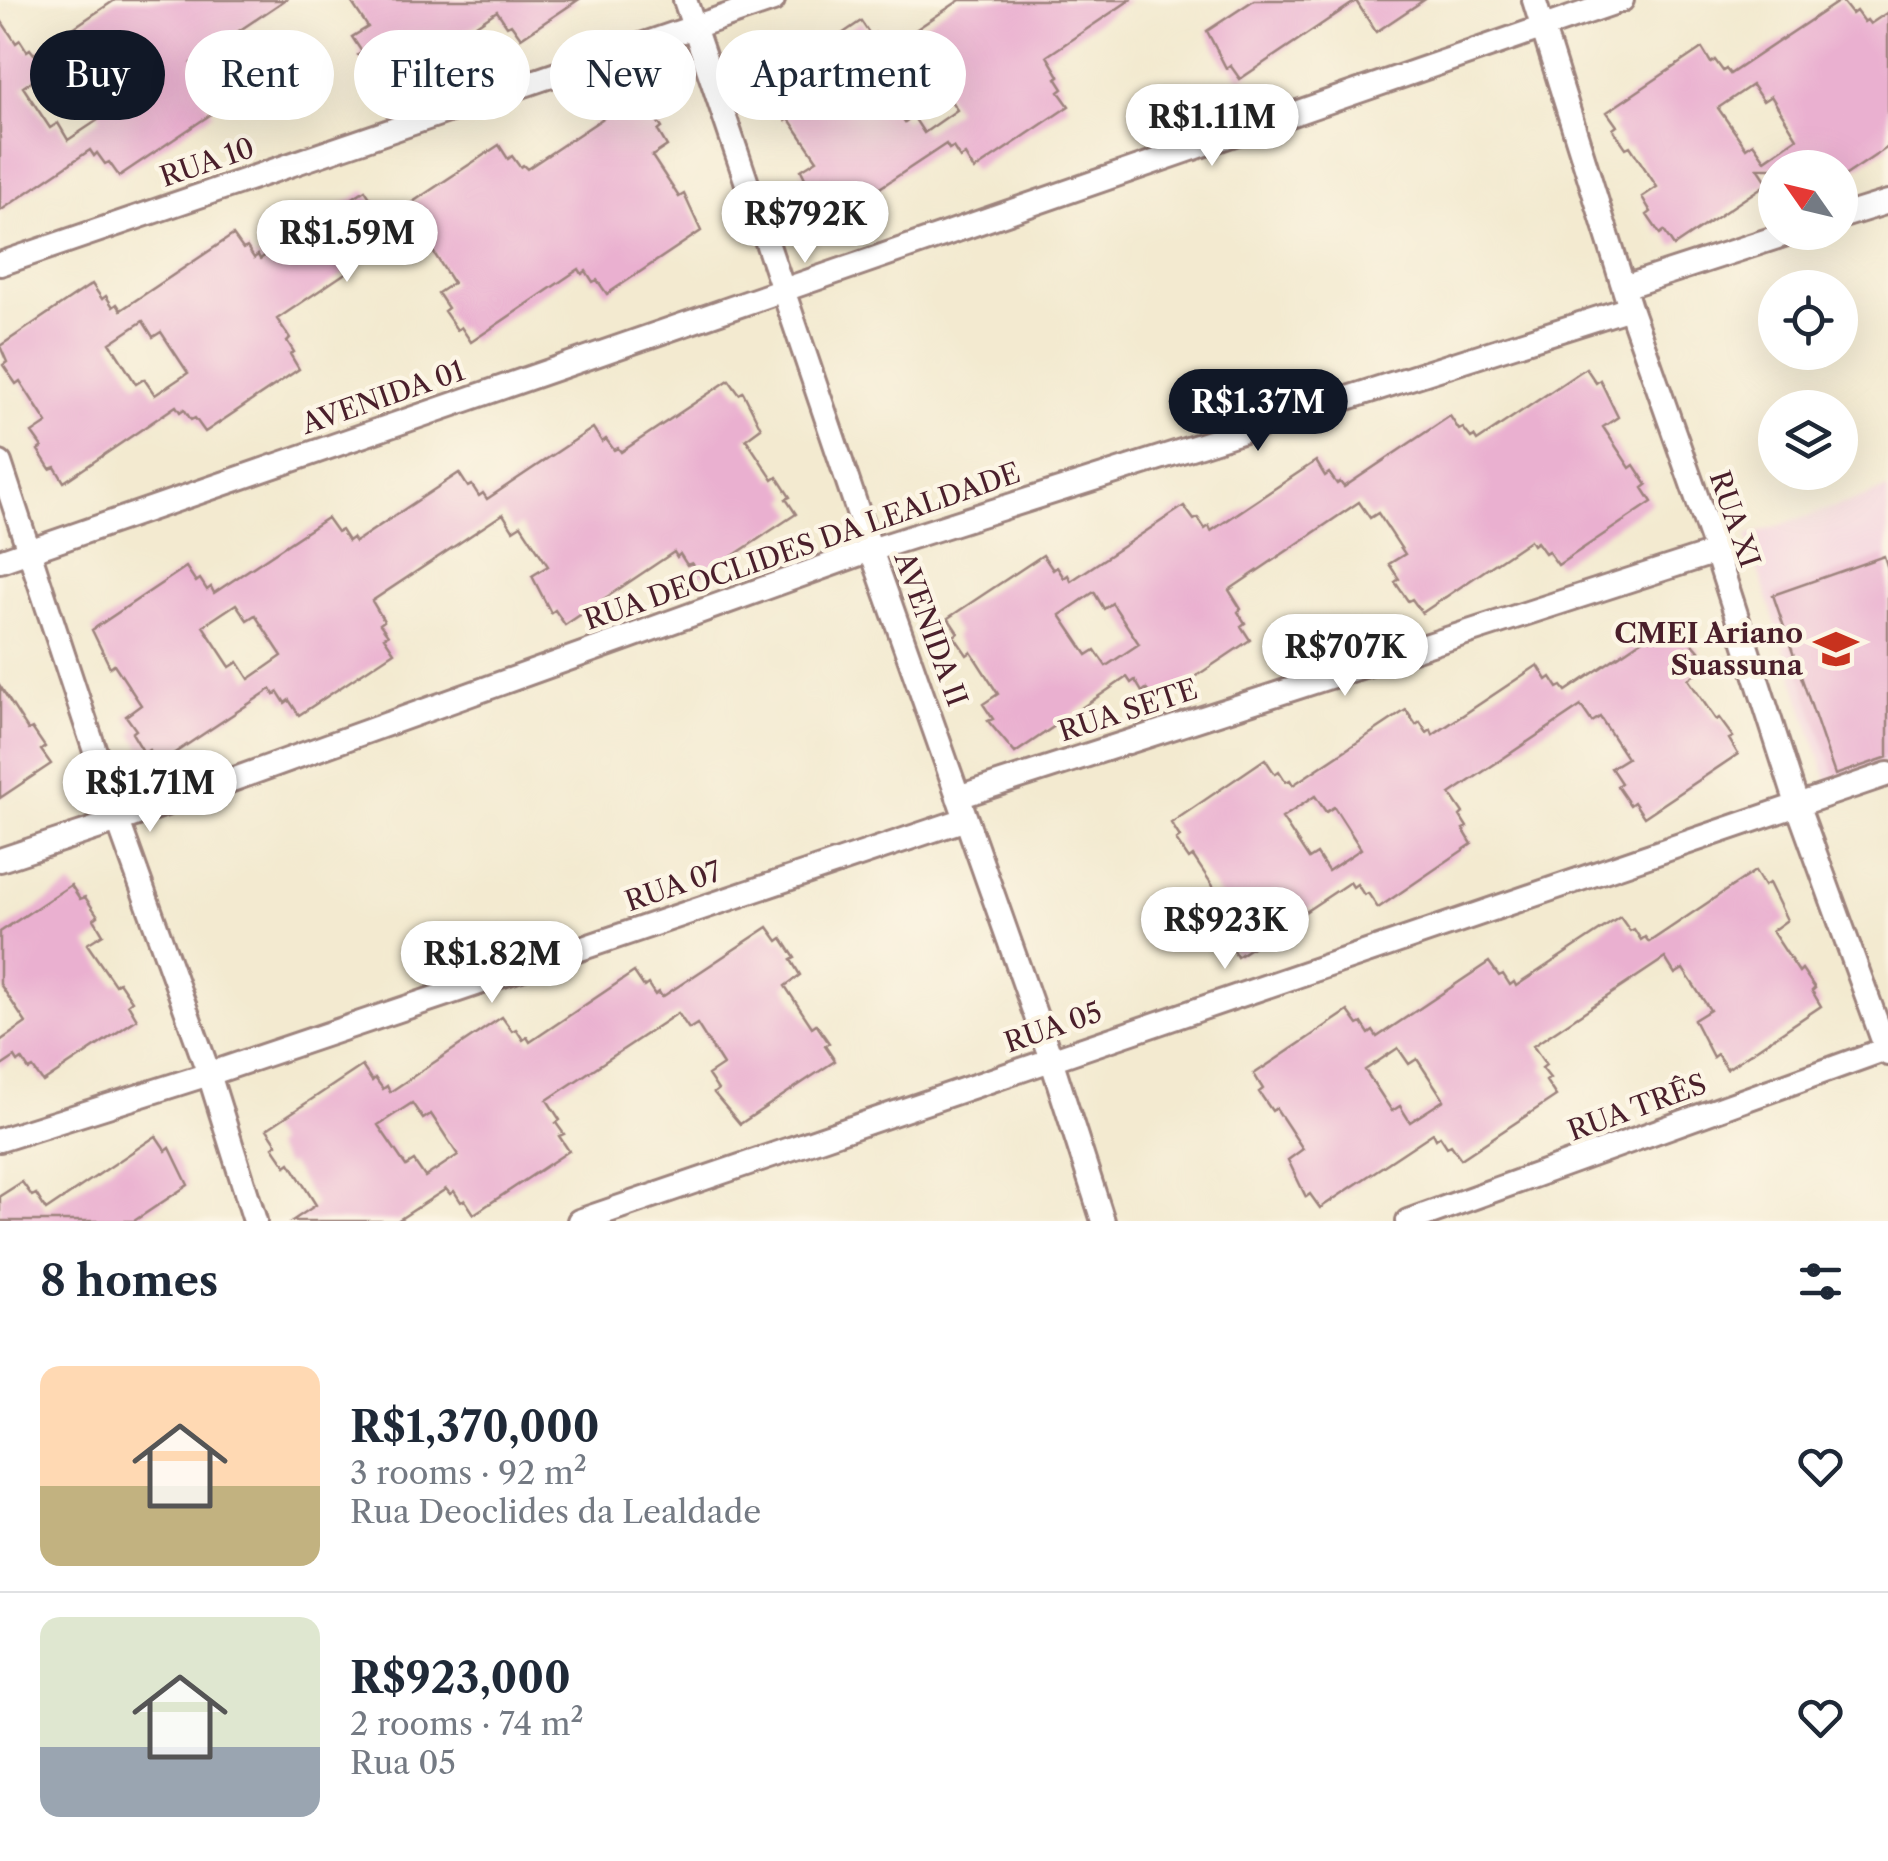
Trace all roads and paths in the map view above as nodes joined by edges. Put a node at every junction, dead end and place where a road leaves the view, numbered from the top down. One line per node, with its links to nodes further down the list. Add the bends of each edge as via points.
1 (685, 0): 5 (street, AVENIDA II)
2 (773, 0): 5 (street, RUA 10)
3 (1534, 0): 6 (street, RUA XI)
4 (1622, 0): 6 (street, AVENIDA 01)
5 (694, 27): 10 (street, RUA 10); 11 (street, AVENIDA II)
6 (1542, 28): 11 (street, AVENIDA 01); 12 (street, RUA XI)
7 (1888, 202): 8 (street)
8 (1858, 211)
9 (1758, 246): 12 (street, RUA DEOCLIDES DA LEALDADE)
10 (0, 264)
11 (785, 289): 14 (street, AVENIDA II); 15 (street, AVENIDA 01)
12 (1627, 298): 14 (street, RUA DEOCLIDES DA LEALDADE); 16 (street, RUA XI)
13 (0, 463): 15 (street)
14 (870, 550): 20 (street, AVENIDA II); 21 (street, RUA DEOCLIDES DA LEALDADE)
15 (30, 551): 17 (street, AVENIDA 01); 21 (street)
16 (1716, 552): 19 (street, RUA XI); 20 (street, RUA SETE)
17 (0, 561)
18 (1888, 774): 19 (street, RUA 05)
19 (1797, 804): 23 (street, RUA XI); 24 (street, RUA 05)
20 (962, 808): 24 (street, AVENIDA II); 25 (street, RUA 07)
21 (118, 821): 22 (street, RUA DEOCLIDES DA LEALDADE); 25 (street)
22 (0, 860)
23 (1887, 1052): 30 (street, RUA TRÊS)
24 (1050, 1059): 28 (street, RUA 05); 29 (street, AVENIDA II)
25 (209, 1074): 26 (street, RUA 07); 27 (street)
26 (0, 1140)
27 (255, 1221)
28 (579, 1221)
29 (1102, 1221)
30 (1408, 1221)

